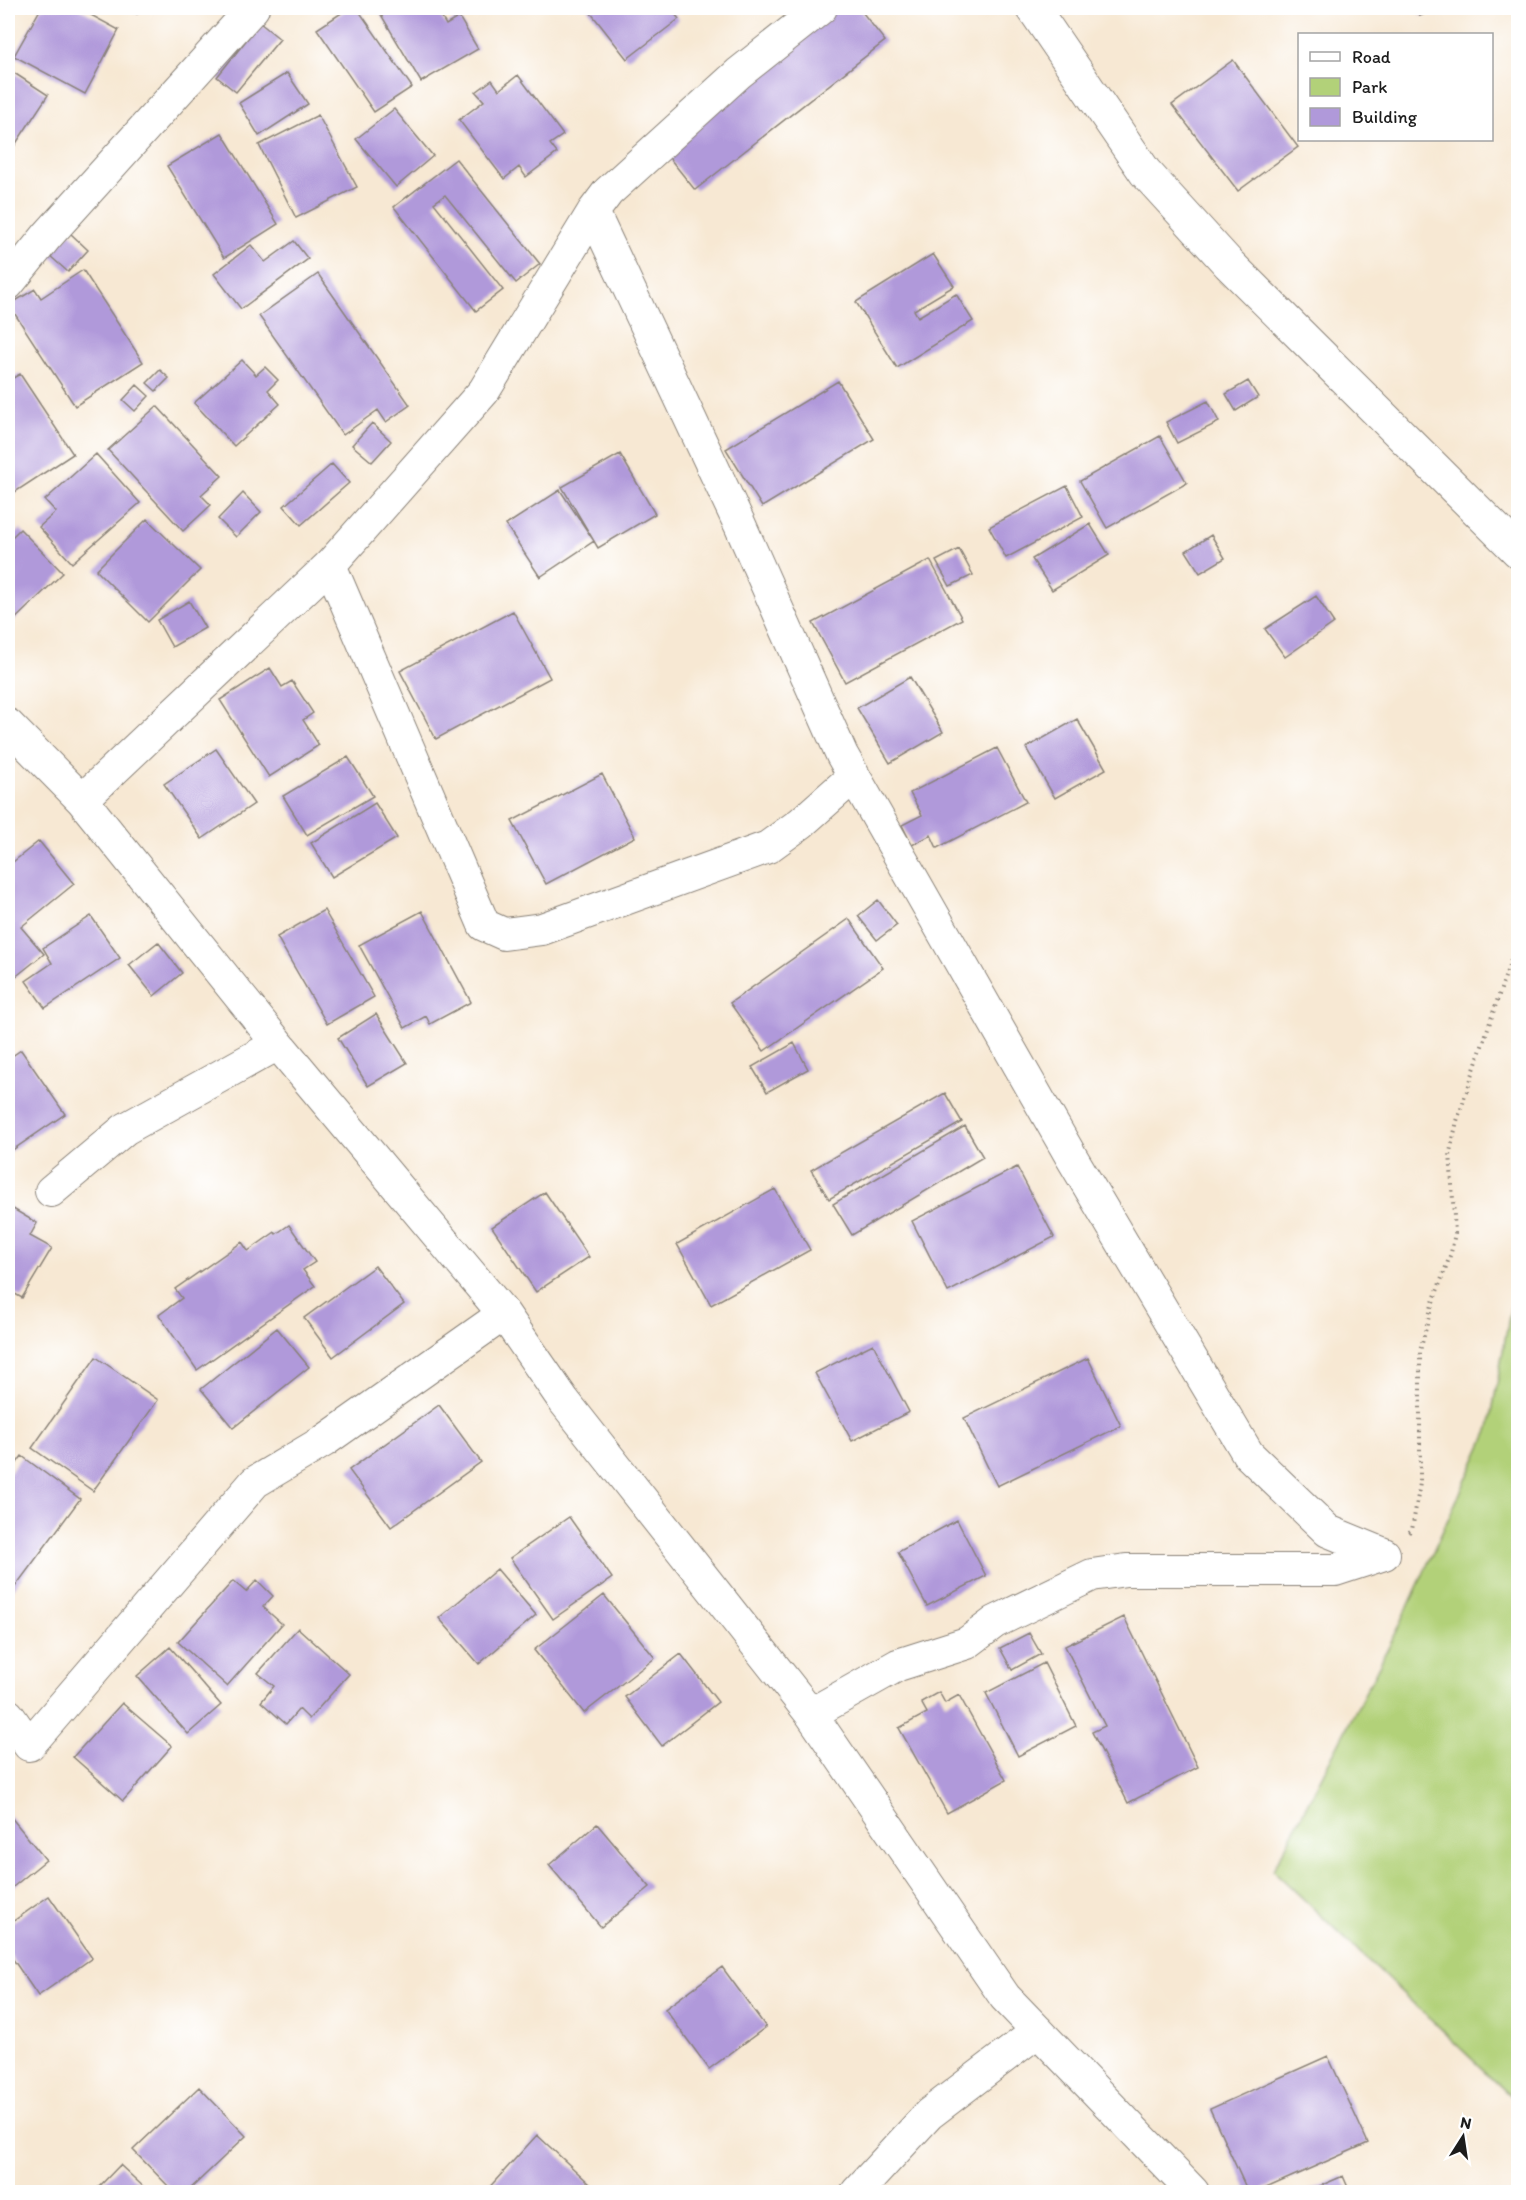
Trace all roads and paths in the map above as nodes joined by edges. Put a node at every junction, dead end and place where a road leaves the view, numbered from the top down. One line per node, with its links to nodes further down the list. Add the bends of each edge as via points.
1 (253, 8): 5 (street, via 46,236)
2 (821, 8): 4 (street, via 739,72 608,192)
3 (1033, 8): 6 (street, via 1146,172 1229,264)
4 (593, 212): 7 (street, via 484,391); 9 (street)
5 (8, 284)
6 (1518, 551)
7 (330, 565): 9 (street, via 484,925 504,934 542,929 768,847); 10 (street)
8 (8, 725): 10 (street)
9 (854, 776): 15 (street, via 1072,1158 1248,1454 1328,1531)
10 (82, 800): 12 (street)
11 (1518, 938): 15 (path, via 1456,1121 1450,1152 1455,1233 1420,1351 1420,1483 1412,1530)
12 (278, 1044): 13 (street, via 125,1129); 14 (street)
13 (51, 1191)
14 (504, 1314): 16 (street, via 564,1401); 17 (street, via 324,1441 255,1482 29,1745)
15 (1384, 1554): 16 (street, via 1335,1570 1126,1570 1092,1575 995,1622 967,1643 898,1665)
16 (811, 1714): 18 (street, via 1005,1997)
17 (8, 1715)
18 (1038, 2031): 19 (street, via 929,2114); 20 (street)
19 (857, 2193)
20 (1193, 2193)

